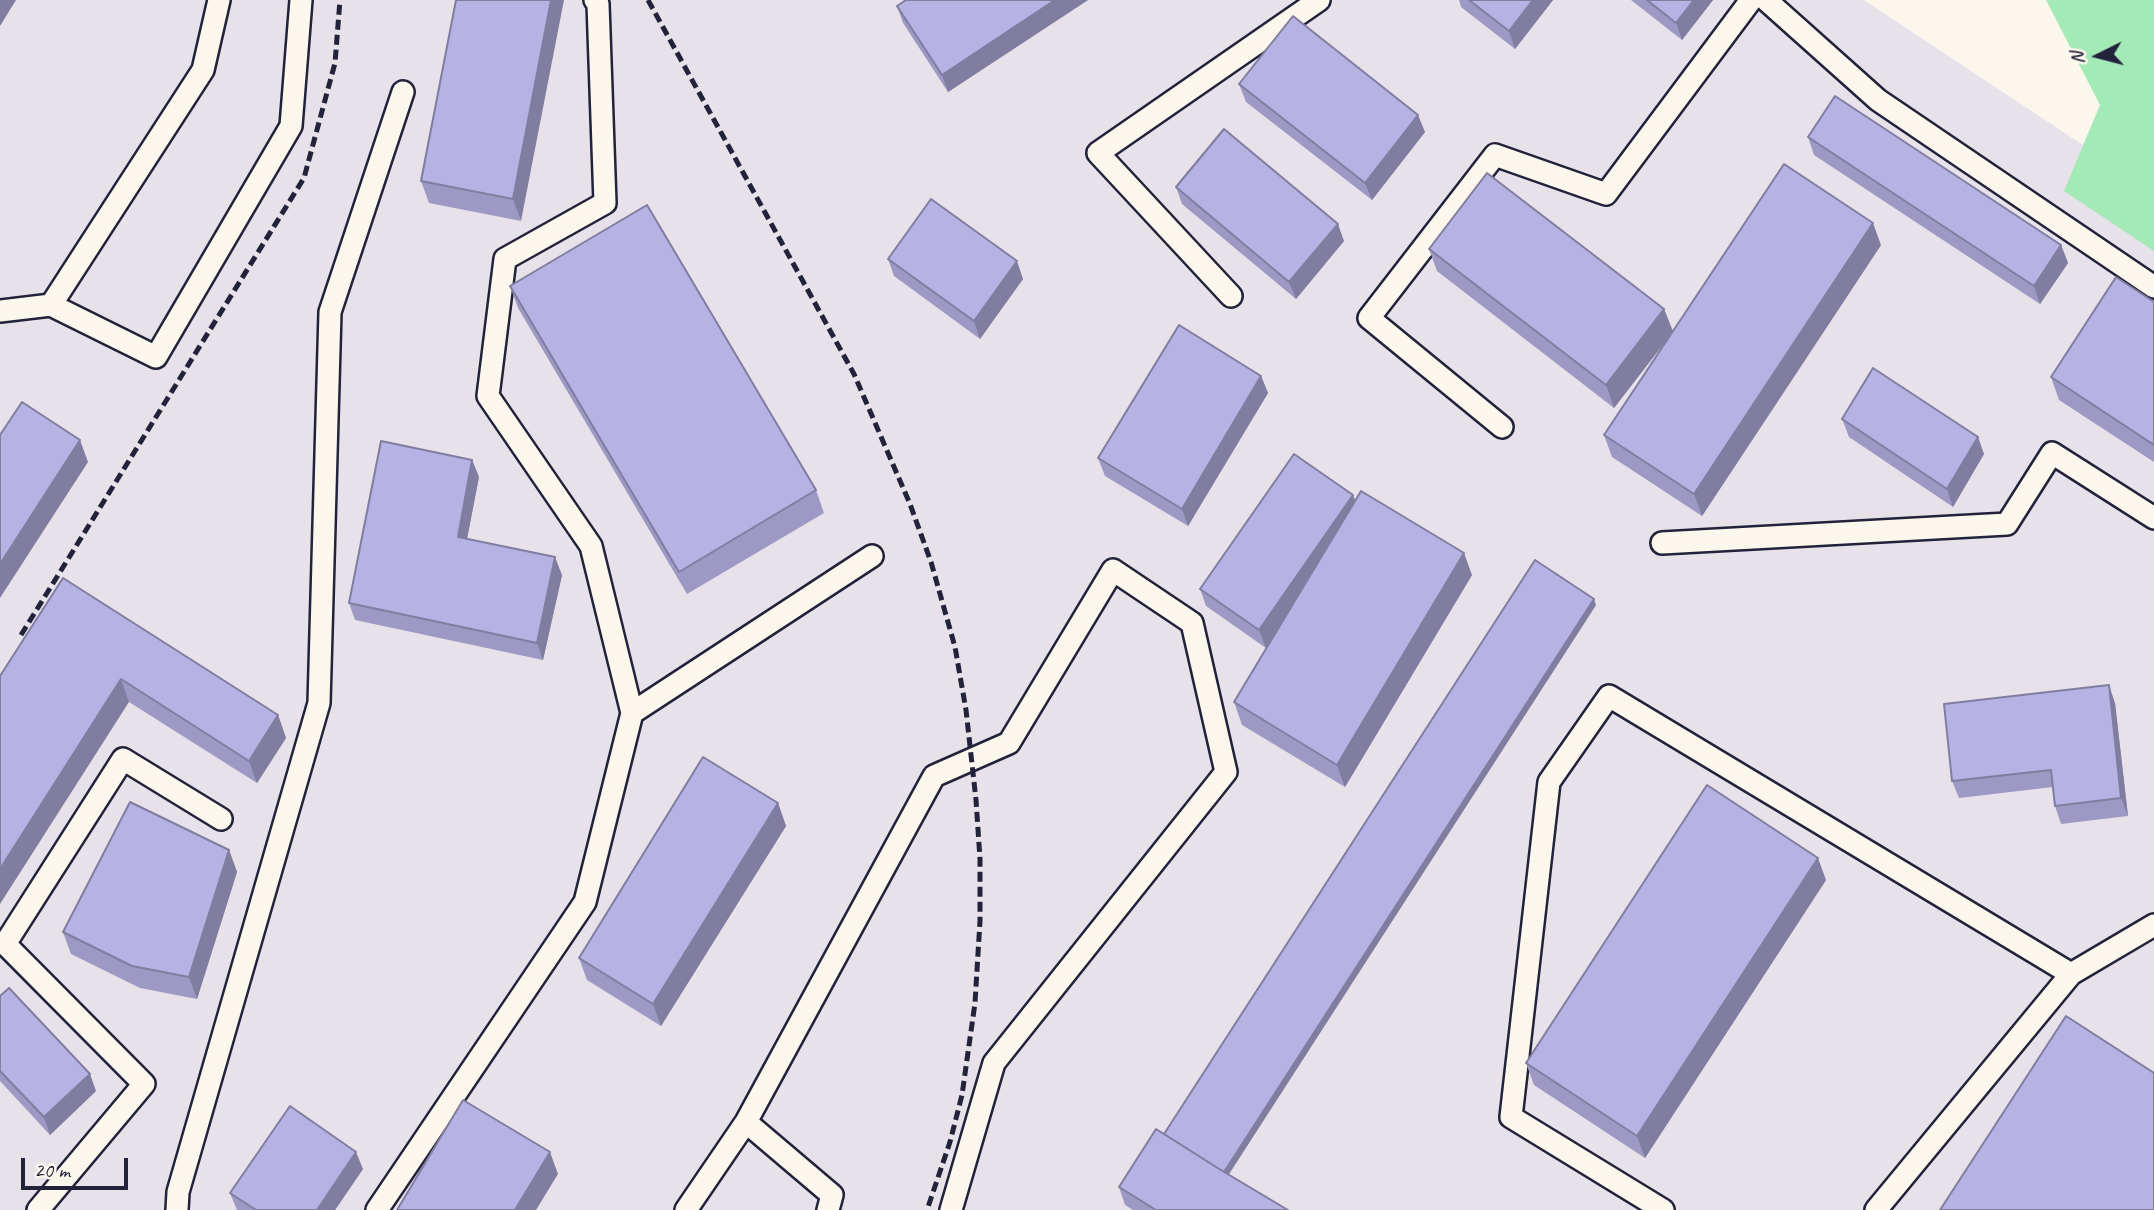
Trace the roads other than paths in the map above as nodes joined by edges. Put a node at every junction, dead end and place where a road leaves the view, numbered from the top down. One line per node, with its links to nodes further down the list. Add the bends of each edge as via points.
1 (219, 0): 10 (lane, via 203,71)
2 (301, 0): 10 (lane, via 291,126 156,357)
3 (595, 0): 16 (lane, via 605,203 505,258 488,396 592,546)
4 (1319, 0): 9 (lane, via 1098,153)
5 (1751, 0): 12 (lane, via 1606,194 1495,155 1369,318)
6 (1766, 0): 8 (lane, via 1878,100)
7 (403, 92): 23 (lane, via 330,312 319,703 182,1179)
8 (2154, 287)
9 (1231, 296)
10 (51, 305): 11 (lane)
11 (0, 311)
12 (1502, 427)
13 (2154, 518): 14 (lane, via 2052,453 2007,524)
14 (1662, 543)
15 (872, 556): 16 (lane)
16 (632, 713): 24 (lane, via 585,902)
17 (221, 819): 19 (lane, via 123,759)
18 (2154, 925): 20 (lane)
19 (3, 948): 22 (lane, via 144,1084)
20 (2071, 974): 28 (lane, via 1609,696 1549,782 1511,1116); 29 (lane)
21 (746, 1122): 25 (lane); 26 (lane, via 832,1195); 27 (lane, via 934,776 1009,743 1113,570 1192,624 1226,772 994,1063)
22 (38, 1210)
23 (177, 1210)
24 (377, 1210)
25 (686, 1210)
26 (828, 1210)
27 (951, 1210)
28 (1662, 1210)
29 (1875, 1210)

